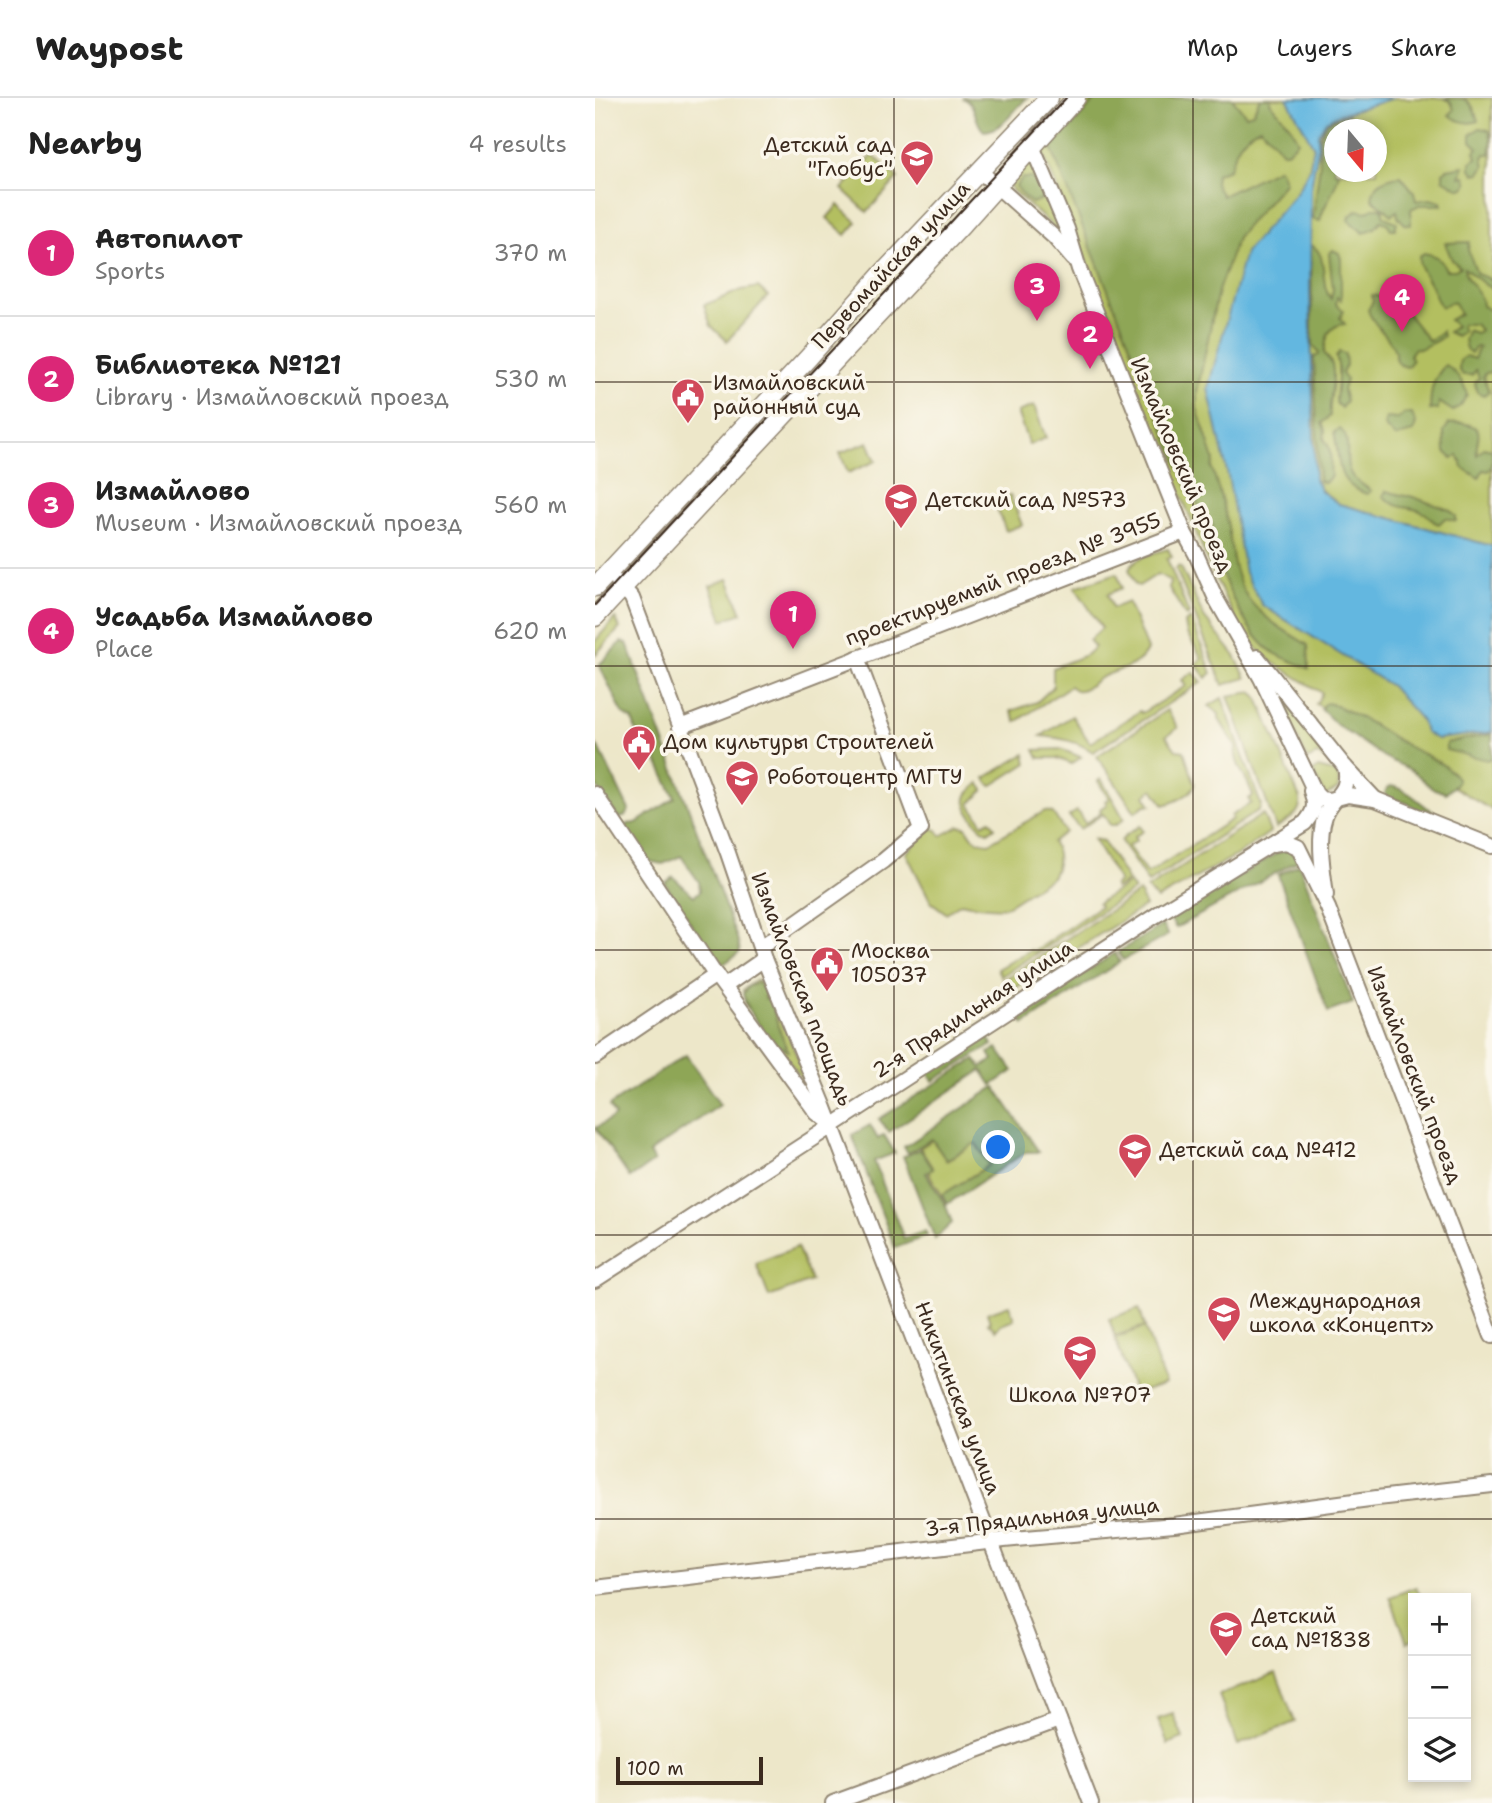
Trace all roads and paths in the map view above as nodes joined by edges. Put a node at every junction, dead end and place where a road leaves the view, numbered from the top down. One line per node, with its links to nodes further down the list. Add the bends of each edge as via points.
1 (1049, 98): 4 (main road, Первомайская улица)
2 (1076, 98): 3 (main road, Первомайская улица)
3 (1032, 146): 5 (main road, Первомайская улица); 6 (street, Измайловский проезд)
4 (981, 172): 5 (street, Измайловский проезд); 7 (main road, Первомайская улица)
5 (995, 186): 6 (street, Измайловский проезд, via 1054,237); 8 (main road, Первомайская улица)
6 (1079, 269): 9 (street, Измайловский проезд)
7 (882, 274): 8 (main road); 10 (main road, Первомайская улица)
8 (897, 294): 12 (main road, Первомайская улица)
9 (1184, 532): 13 (street, Измайловский проезд); 15 (street, проектируемый проезд № 3955)
10 (609, 572): 11 (main road, Первомайская улица); 12 (street, Измайловская площадь)
11 (595, 587)
12 (623, 587): 14 (main road, Первомайская улица); 16 (street, Измайловская площадь, via 632,598)
13 (1216, 599): 17 (street, Измайловский проезд); 18 (street, Измайловский проезд, via 1261,678)
14 (595, 617)
15 (857, 658): 16 (street, проектируемый проезд № 3955); 25 (street, via 921,829)
16 (680, 727): 25 (street, Измайловская площадь)
17 (1345, 767): 20 (street, Измайловский проезд, via 1346,786); 21 (street, Измайловский проезд)
18 (1309, 784): 20 (street, via 1321,799); 22 (street, 2-я Прядильная улица, via 1314,813)
19 (595, 794): 26 (street, Измайловская площадь)
20 (1338, 798): 21 (street, via 1357,795); 24 (street, Измайловский проезд, via 1325,815 1322,833)
21 (1375, 799): 23 (street)
22 (1272, 844): 24 (street, Измайловский проезд, via 1286,842 1298,847); 28 (street, 2-я Прядильная улица)
23 (1492, 846)
24 (1328, 908): 30 (street, Измайловский проезд)
25 (762, 953): 26 (street); 28 (street, Измайловская площадь)
26 (720, 981): 27 (street); 28 (street, Измайловская площадь, via 817,1113)
27 (595, 1056)
28 (832, 1125): 29 (street, 2-я Прядильная улица); 32 (street, Никитинская улица)
29 (595, 1280)
30 (1492, 1336)
31 (1492, 1485): 32 (street, 3-я Прядильная улица)
32 (990, 1543): 33 (street, 3-я Прядильная улица); 34 (street, Никитинская улица)
33 (595, 1588)
34 (1059, 1720): 35 (street); 36 (street, Никитинская улица)
35 (832, 1803)
36 (1091, 1803)

